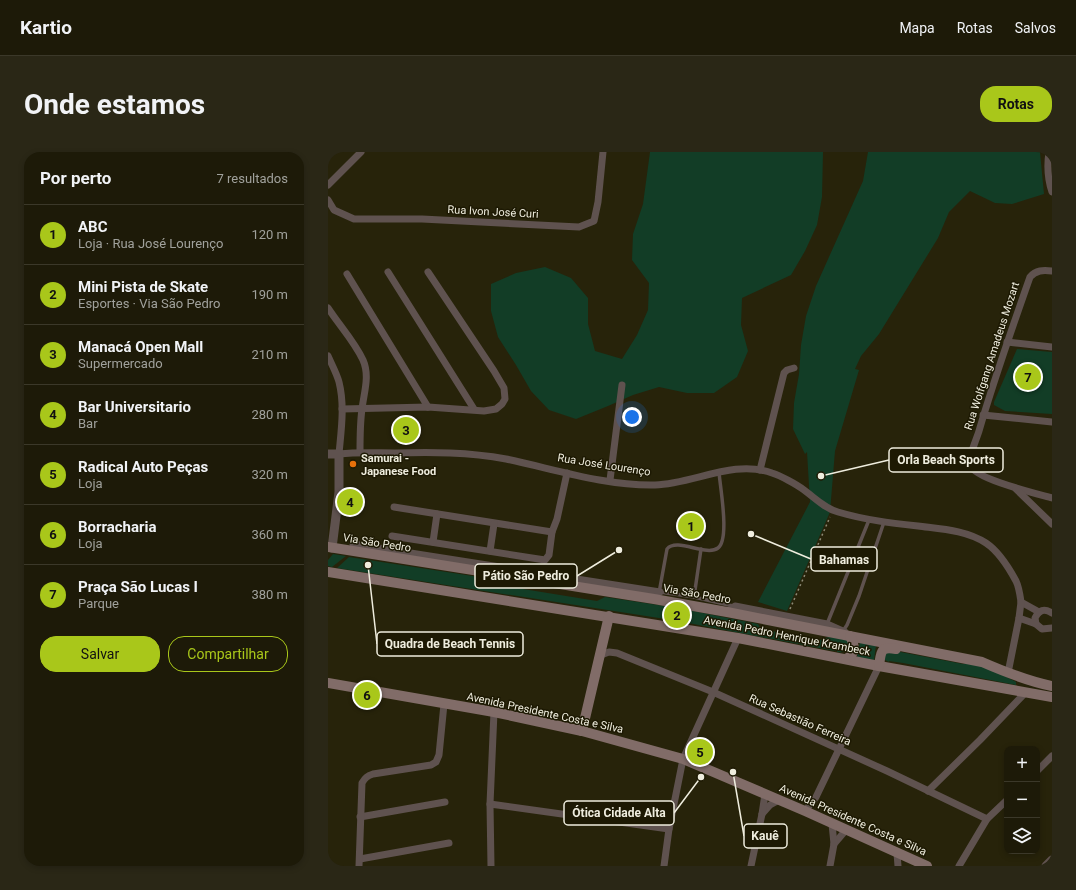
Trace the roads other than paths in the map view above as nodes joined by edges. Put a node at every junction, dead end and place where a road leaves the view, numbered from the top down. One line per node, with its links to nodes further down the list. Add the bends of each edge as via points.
1 (361, 152): 4 (street)
2 (603, 152): 6 (street, Rua Ivon José Curi, via 594,222 579,227 354,219 334,210)
3 (1049, 152): 5 (street)
4 (328, 185)
5 (1052, 192)
6 (328, 200)
7 (1052, 271): 12 (street, Rua Wolfgang Amadeus Mozart, via 1041,270 1030,277)
8 (388, 272): 20 (street)
9 (428, 272): 20 (street, via 504,388 505,399 496,409)
10 (347, 274): 17 (street)
11 (328, 308): 19 (street, via 363,360 366,378)
12 (1007, 342): 13 (street); 21 (street, Rua Wolfgang Amadeus Mozart)
13 (1052, 347)
14 (328, 356): 18 (street, via 339,381)
15 (794, 368): 26 (street, via 784,373)
16 (622, 385): 29 (street)
17 (428, 407): 19 (street); 20 (street)
18 (342, 409): 19 (street); 25 (street)
19 (362, 409): 23 (street)
20 (474, 409)
21 (983, 415): 22 (street); 30 (street, Rua Wolfgang Amadeus Mozart, via 971,457 971,466 975,473)
22 (1052, 422)
23 (360, 452): 25 (street, Rua José Lourenço); 28 (street, Rua José Lourenço, via 471,453)
24 (328, 454): 25 (street, Rua José Lourenço)
25 (339, 454): 43 (street, via 339,492)
26 (760, 470): 27 (street, Rua José Lourenço, via 745,468); 34 (street, Rua José Lourenço, via 772,472 804,489 833,510)
27 (719, 472): 29 (street, Rua José Lourenço, via 657,485); 42 (lane, via 724,514 723,538 717,549)
28 (567, 473): 29 (street, Rua José Lourenço); 38 (street)
29 (610, 480)
30 (1014, 488): 31 (street); 37 (street)
31 (1052, 498)
32 (394, 507): 33 (street)
33 (437, 514): 36 (street); 40 (street)
34 (869, 520): 35 (street, Rua José Lourenço); 54 (lane)
35 (884, 522): 48 (street, Rua José Lourenço, via 963,532 986,543 1002,559 1016,582); 57 (lane)
36 (494, 524): 38 (street); 44 (street)
37 (1052, 524)
38 (552, 532): 44 (street, via 549,555 545,560)
39 (392, 536): 40 (street)
40 (433, 542): 44 (street)
41 (353, 544): 46 (street, Avenida Pedro Henrique Krambeck)
42 (701, 549): 46 (lane, via 669,546); 47 (lane)
43 (329, 550): 46 (main road, Via São Pedro)
44 (490, 551)
45 (328, 572): 52 (main road, Avenida Pedro Henrique Krambeck)
46 (657, 595): 47 (lane, Avenida Pedro Henrique Krambeck); 49 (main road, Via São Pedro)
47 (694, 597): 49 (lane, Avenida Pedro Henrique Krambeck)
48 (1021, 602): 50 (street); 53 (street)
49 (731, 609): 54 (street, Avenida Pedro Henrique Krambeck); 57 (main road, Via São Pedro)
50 (1038, 612): 51 (street, via 1048,610); 55 (street)
51 (1052, 613)
52 (610, 616): 58 (main road, Avenida Pedro Henrique Krambeck); 59 (main road)
53 (1019, 618): 55 (street); 63 (street)
54 (827, 624): 57 (street, Avenida Pedro Henrique Krambeck)
55 (1036, 624): 56 (street, via 1042,629)
56 (1051, 627)
57 (846, 634): 60 (main road, via 853,642 854,651); 61 (main road, Via São Pedro)
58 (738, 638): 60 (main road, Avenida Pedro Henrique Krambeck); 66 (street)
59 (600, 655): 66 (street, Rua Sebastião Ferreira, via 617,653); 71 (main road)
60 (846, 659): 62 (main road, Avenida Pedro Henrique Krambeck)
61 (967, 659): 62 (main road, via 960,661 889,648 881,651); 63 (main road, Via São Pedro, via 982,662)
62 (879, 666): 67 (main road, Avenida Pedro Henrique Krambeck); 72 (street)
63 (1008, 673): 65 (main road, Via São Pedro)
64 (328, 682): 69 (main road, Avenida Presidente Costa e Silva)
65 (1052, 686)
66 (713, 692): 72 (street, Rua Sebastião Ferreira); 74 (street)
67 (1026, 692): 68 (main road, Avenida Pedro Henrique Krambeck); 76 (street)
68 (1052, 697)
69 (444, 704): 70 (main road, Avenida Presidente Costa e Silva); 86 (street, via 436,762 368,776 362,783)
70 (494, 712): 71 (main road, Avenida Presidente Costa e Silva); 82 (street)
71 (582, 731): 74 (main road, Avenida Presidente Costa e Silva)
72 (840, 750): 76 (street, Rua Sebastião Ferreira); 78 (street)
73 (1052, 756): 75 (street)
74 (683, 759): 77 (main road, Avenida Presidente Costa e Silva); 89 (street)
75 (1040, 768)
76 (928, 791): 87 (street, Rua Sebastião Ferreira)
77 (765, 794): 79 (main road, Avenida Presidente Costa e Silva); 84 (street)
78 (816, 797): 83 (street); 85 (street)
79 (779, 800): 83 (main road, Avenida Presidente Costa e Silva); 84 (street)
80 (445, 802): 86 (street)
81 (1004, 803): 87 (street)
82 (490, 804): 89 (street); 97 (street)
83 (805, 811): 85 (main road, Avenida Presidente Costa e Silva)
84 (762, 814): 99 (street)
85 (816, 816): 88 (main road, Avenida Presidente Costa e Silva)
86 (360, 817): 96 (street)
87 (988, 820): 103 (street)
88 (832, 824): 90 (main road, Avenida Presidente Costa e Silva); 92 (street)
89 (669, 829): 98 (street)
90 (846, 830): 92 (street); 93 (main road, Avenida Presidente Costa e Silva)
91 (449, 843): 96 (street)
92 (834, 844): 100 (street)
93 (897, 853): 95 (main road, Avenida Presidente Costa e Silva); 101 (street)
94 (1052, 860): 104 (street)
95 (906, 862): 102 (main road, Avenida Presidente Costa e Silva)
96 (360, 863)
97 (491, 866)
98 (664, 866)
99 (751, 866)
100 (830, 866)
101 (898, 866)
102 (927, 866)
103 (959, 866)
104 (1046, 866)

